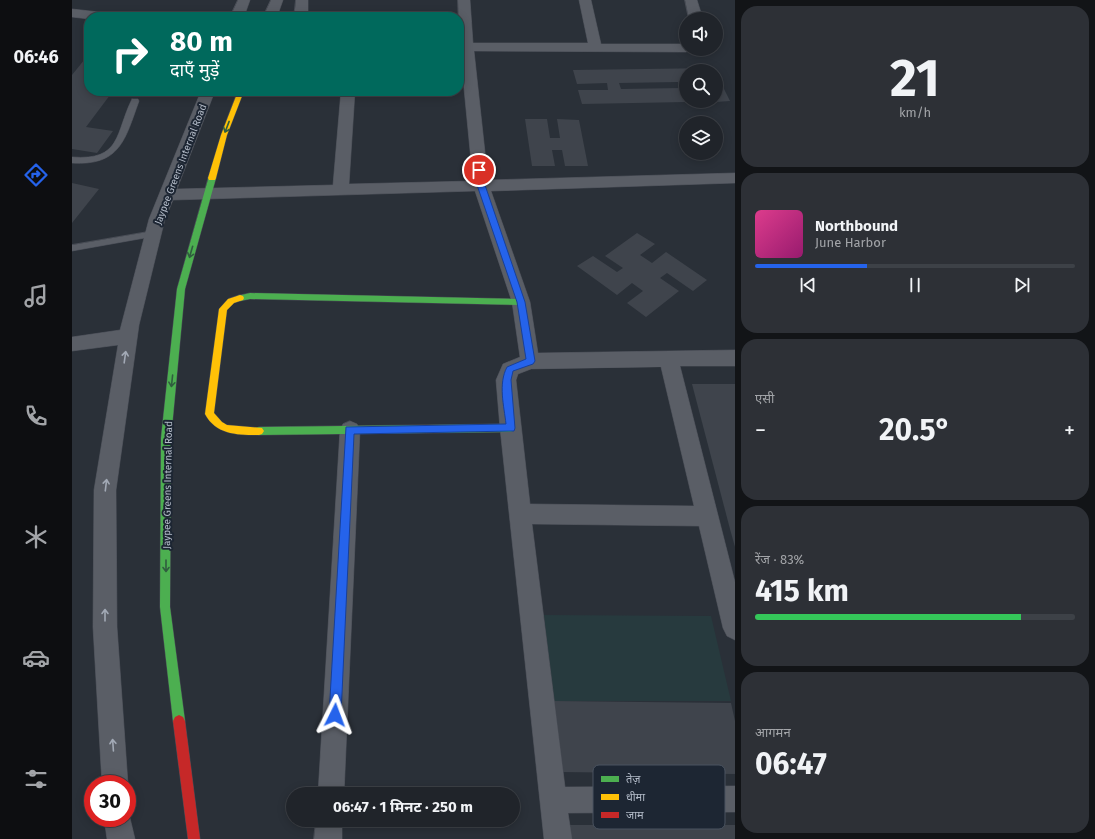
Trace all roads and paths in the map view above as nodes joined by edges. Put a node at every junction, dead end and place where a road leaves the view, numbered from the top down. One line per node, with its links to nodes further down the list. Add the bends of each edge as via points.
1 (244, 0): 7 (street)
2 (277, 0): 8 (street)
3 (302, 0): 9 (street)
4 (464, 0): 10 (street)
5 (585, 0): 16 (street)
6 (691, 0): 11 (street)
7 (239, 12)
8 (272, 12)
9 (301, 12)
10 (463, 12)
11 (694, 12)
12 (74, 14): 13 (street)
13 (84, 15)
14 (464, 37): 15 (street)
15 (467, 47): 16 (street); 24 (street)
16 (595, 47): 17 (street)
17 (679, 48)
18 (206, 96): 26 (street, Jaypee Greens Internal Road)
19 (239, 96): 27 (street, Jaypee Greens Internal Road, one-way to 27, via 224,135)
20 (348, 96): 25 (street)
21 (135, 101): 22 (lane, via 119,144 113,151 90,161)
22 (72, 160)
23 (735, 178): 24 (street)
24 (481, 185): 25 (street); 30 (street)
25 (341, 189): 27 (street)
26 (167, 195): 27 (street); 28 (street, Jaypee Greens Internal Road)
27 (207, 195): 50 (street, Jaypee Greens Internal Road, one-way to 50, via 181,288 166,438 165,607)
28 (153, 234): 29 (lane); 31 (street, Jaypee Greens Internal Road)
29 (72, 248)
30 (521, 302): 35 (street); 37 (street, via 250,296 228,302 223,309 209,414 214,423 226,430 243,431)
31 (128, 336): 32 (street); 41 (street, Jaypee Greens Internal Road, one-way to 31, via 105,627 105,490)
32 (72, 344)
33 (735, 358): 34 (street)
34 (668, 359): 35 (street); 39 (street)
35 (530, 361): 36 (street, via 510,369 506,380)
36 (510, 428): 37 (street); 38 (street)
37 (350, 430): 42 (street)
38 (520, 514): 39 (street); 45 (street)
39 (708, 516): 40 (street)
40 (735, 628)
41 (114, 775)
42 (331, 787)
43 (725, 799): 44 (street)
44 (735, 799)
45 (554, 800): 46 (street); 52 (street)
46 (593, 800)
47 (119, 827): 49 (street)
48 (329, 827): 51 (street)
49 (121, 839)
50 (194, 839)
51 (328, 839)
52 (558, 839)

